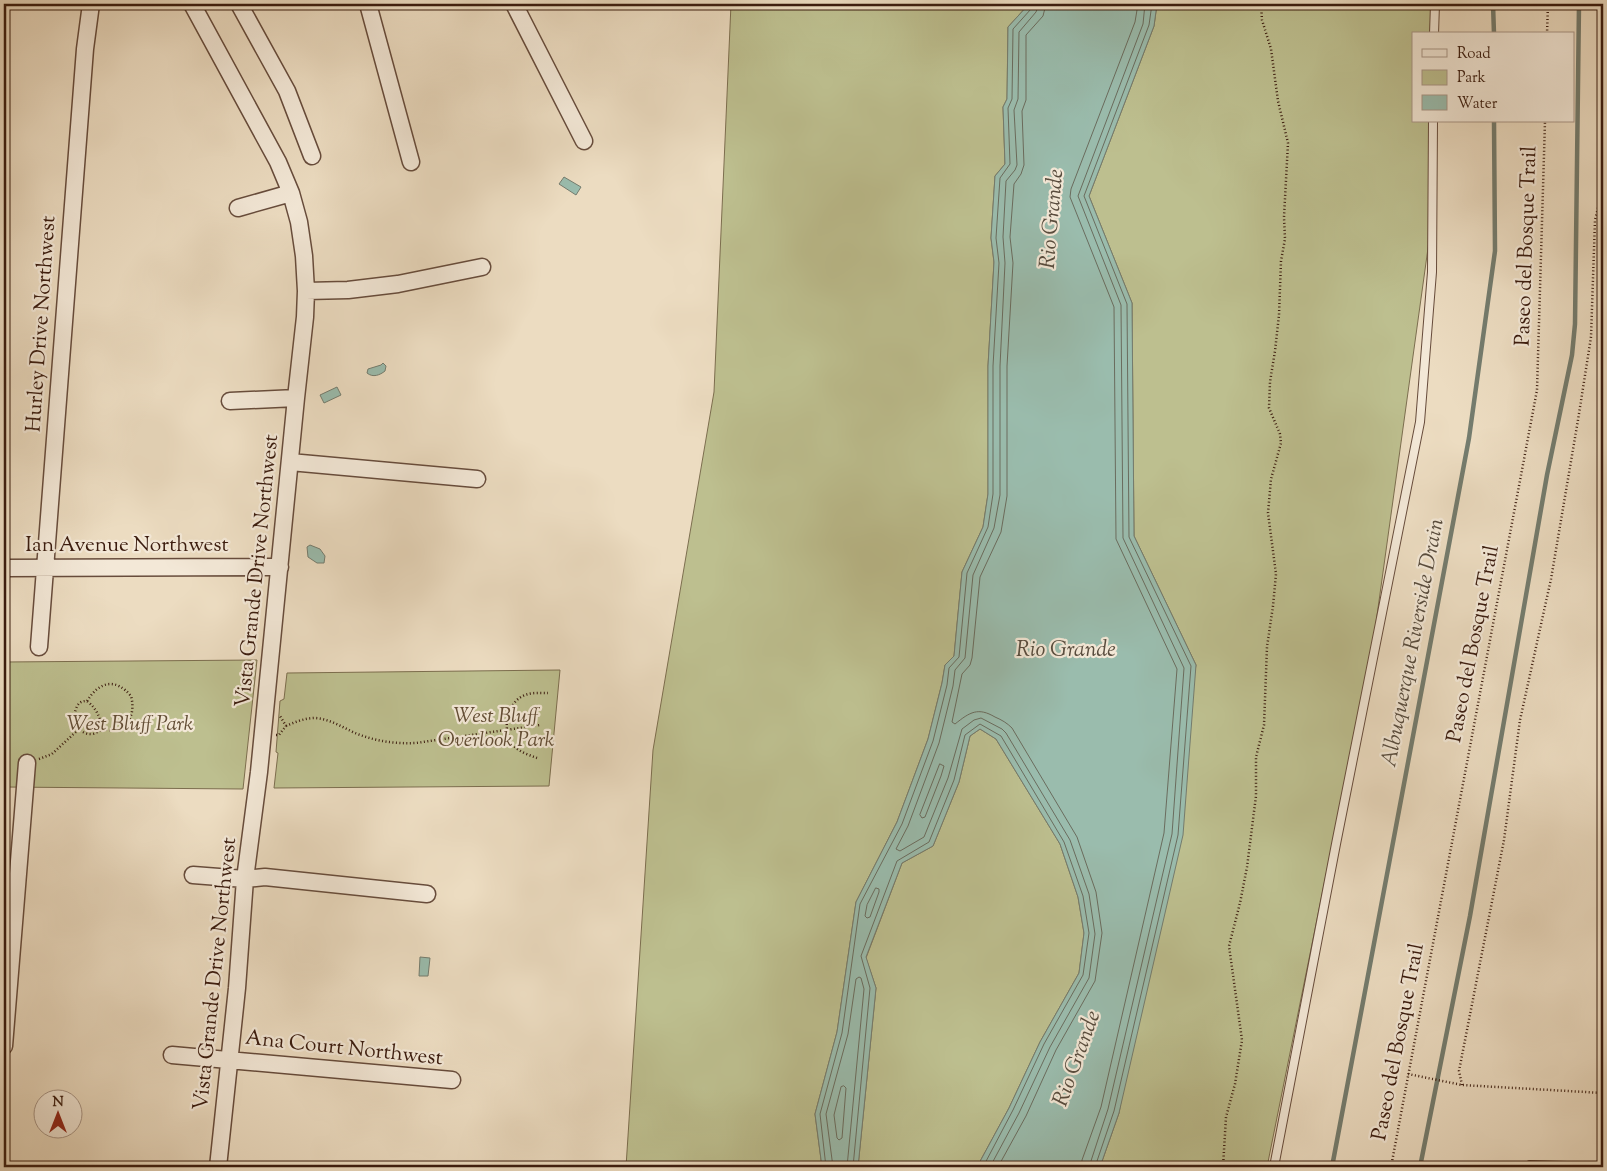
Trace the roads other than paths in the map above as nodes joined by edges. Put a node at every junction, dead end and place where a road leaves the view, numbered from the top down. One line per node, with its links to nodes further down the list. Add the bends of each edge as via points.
1 (91, 4): 22 (street, Hurley Drive Northwest, via 84,49)
2 (192, 4): 12 (street, Vista Grande Drive Northwest, via 278,162)
3 (240, 4): 10 (street, via 287,91)
4 (368, 4): 11 (street)
5 (514, 4): 9 (street)
6 (1435, 4): 7 (lane)
7 (1434, 32)
8 (1433, 122): 34 (lane, via 1432,272 1420,422)
9 (584, 141)
10 (312, 156)
11 (411, 162)
12 (291, 193): 13 (street); 15 (street, Vista Grande Drive Northwest, via 299,222)
13 (238, 208)
14 (482, 267): 15 (street, via 398,284)
15 (306, 291): 16 (street, Vista Grande Drive Northwest)
16 (296, 398): 17 (street); 18 (street, Vista Grande Drive Northwest)
17 (230, 401)
18 (290, 462): 19 (street); 20 (street, Vista Grande Drive Northwest)
19 (477, 479)
20 (280, 567): 22 (street, Ian Avenue Northwest); 26 (street, Vista Grande Drive Northwest)
21 (4, 568): 22 (street, Ian Avenue Northwest)
22 (45, 568): 23 (street, Hurley Drive Northwest)
23 (39, 647)
24 (27, 763): 28 (street)
25 (193, 875): 26 (street)
26 (245, 880): 27 (street, via 266,876); 30 (street, Vista Grande Drive Northwest)
27 (427, 894)
28 (4, 1046)
29 (172, 1055): 30 (street, Ana Court Northwest)
30 (229, 1059): 31 (street, Ana Court Northwest); 33 (street, Vista Grande Drive Northwest)
31 (452, 1080)
32 (1530, 1165): 35 (lane)
33 (218, 1167)
34 (1274, 1167)
35 (1603, 1167)

